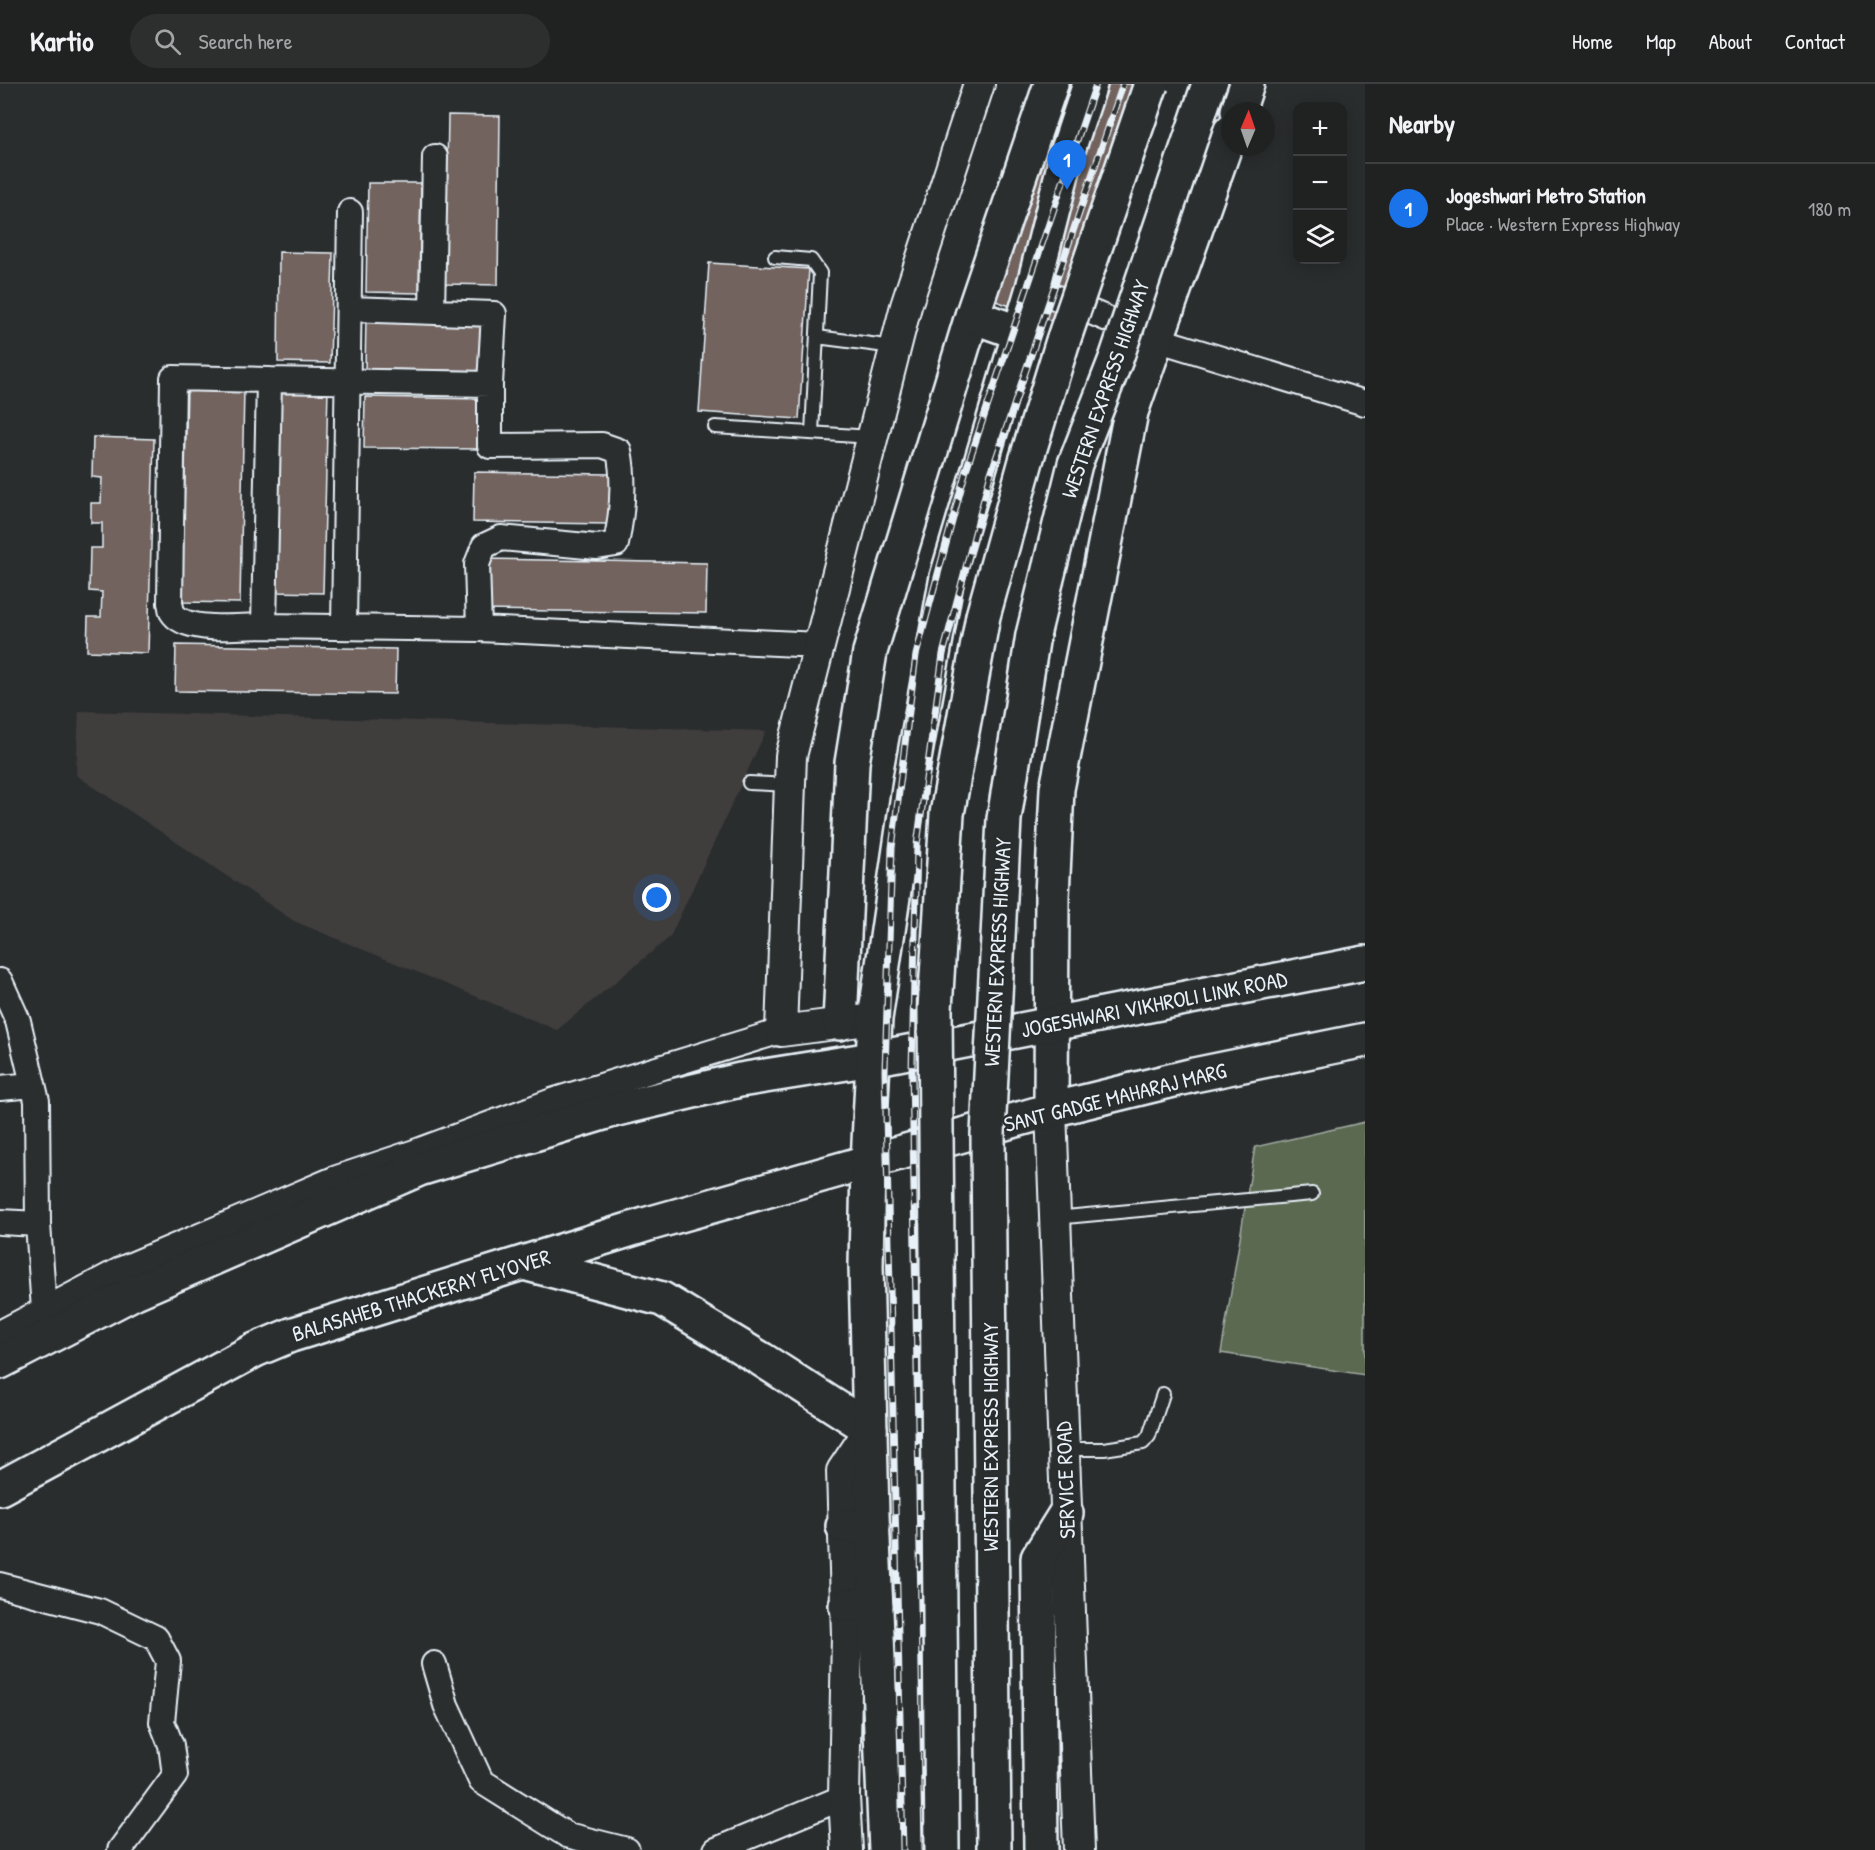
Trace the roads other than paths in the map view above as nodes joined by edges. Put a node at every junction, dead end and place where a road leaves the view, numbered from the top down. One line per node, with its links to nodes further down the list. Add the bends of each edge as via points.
1 (1051, 84): 15 (main road)
2 (1090, 84): 12 (main road, via 1068,150)
3 (1151, 84): 68 (main road, bridge, via 1026,461 983,616 947,814 935,1009)
4 (1209, 84): 69 (main road, WESTERN EXPRESS HIGHWAY, bridge, via 1116,359 1074,464 1033,635 1004,819 988,1134)
5 (1247, 84): 7 (main road)
6 (974, 85): 19 (street)
7 (1241, 102)
8 (1221, 156): 18 (main road)
9 (435, 157): 14 (street)
10 (350, 212): 13 (street)
11 (775, 257): 17 (lane, via 811,260 820,273)
12 (1033, 288): 16 (main road); 18 (street)
13 (350, 309): 14 (street); 21 (street)
14 (432, 312): 22 (street, via 494,314)
15 (972, 316): 16 (main road); 36 (main road, via 870,652 852,763)
16 (1020, 333): 35 (main road, via 947,577 910,781)
17 (817, 338): 19 (lane); 25 (lane)
18 (1156, 339): 23 (street); 37 (main road, via 1131,412 1057,789)
19 (895, 347): 26 (street)
20 (269, 380): 21 (street); 27 (street); 27 (street, via 173,378 172,612 185,623 199,626)
21 (349, 381): 22 (street); 28 (street)
22 (490, 384): 29 (street, via 489,446 602,445 619,451 620,522 616,544 597,547 501,538 484,546 477,564)
23 (1365, 403)
24 (715, 427): 25 (lane)
25 (812, 433): 26 (lane)
26 (872, 437): 30 (street)
27 (264, 626): 28 (street)
28 (344, 627): 29 (street)
29 (479, 629): 30 (street)
30 (819, 645): 32 (street, via 791,756)
31 (749, 783): 32 (lane)
32 (790, 785): 38 (street)
33 (1365, 963): 37 (main road, JOGESHWARI VIKHROLI LINK ROAD)
34 (0, 981): 41 (street, via 18,1021)
35 (875, 1019): 36 (street); 40 (main road)
36 (840, 1023): 38 (street)
37 (1051, 1023): 40 (main road, JOGESHWARI VIKHROLI LINK ROAD); 43 (main road)
38 (781, 1031): 49 (street, via 552,1101 334,1179)
39 (1365, 1040): 43 (main road, SANT GADGE MAHARAJ MARG, via 1194,1075)
40 (872, 1059): 44 (main road); 49 (main road, via 740,1080 613,1110 419,1169)
41 (33, 1085): 42 (street); 48 (street, via 37,1101)
42 (0, 1088)
43 (1052, 1110): 44 (main road, SANT GADGE MAHARAJ MARG); 46 (street, SERVICE ROAD)
44 (868, 1163): 50 (main road, BALASAHEB THACKERAY FLYOVER); 55 (main road)
45 (1312, 1194): 46 (lane)
46 (1055, 1218): 56 (street, SERVICE ROAD)
47 (0, 1222): 48 (street)
48 (38, 1224): 51 (street)
49 (182, 1258): 51 (street, via 124,1268); 53 (main road, via 135,1292)
50 (524, 1263): 55 (main road, via 662,1299); 57 (main road, BALASAHEB THACKERAY FLYOVER, via 291,1335 255,1350)
51 (44, 1310): 52 (street)
52 (0, 1333)
53 (0, 1362)
54 (1163, 1394): 56 (lane, via 1143,1443 1104,1449)
55 (870, 1429): 60 (main road, via 858,1527)
56 (1064, 1449): 58 (street, SERVICE ROAD)
57 (0, 1488)
58 (1066, 1513): 70 (main road, via 1038,1558); 71 (street, SERVICE ROAD)
59 (0, 1585): 63 (street, via 100,1611 156,1638 168,1661 162,1722 176,1774)
60 (861, 1605): 62 (street); 67 (main road)
61 (434, 1664): 64 (street, via 447,1705 481,1781 567,1835)
62 (844, 1797): 65 (street); 66 (street)
63 (120, 1850)
64 (627, 1850)
65 (716, 1850)
66 (847, 1850)
67 (886, 1850)
68 (942, 1850)
69 (994, 1850)
70 (1041, 1850)
71 (1079, 1850)

